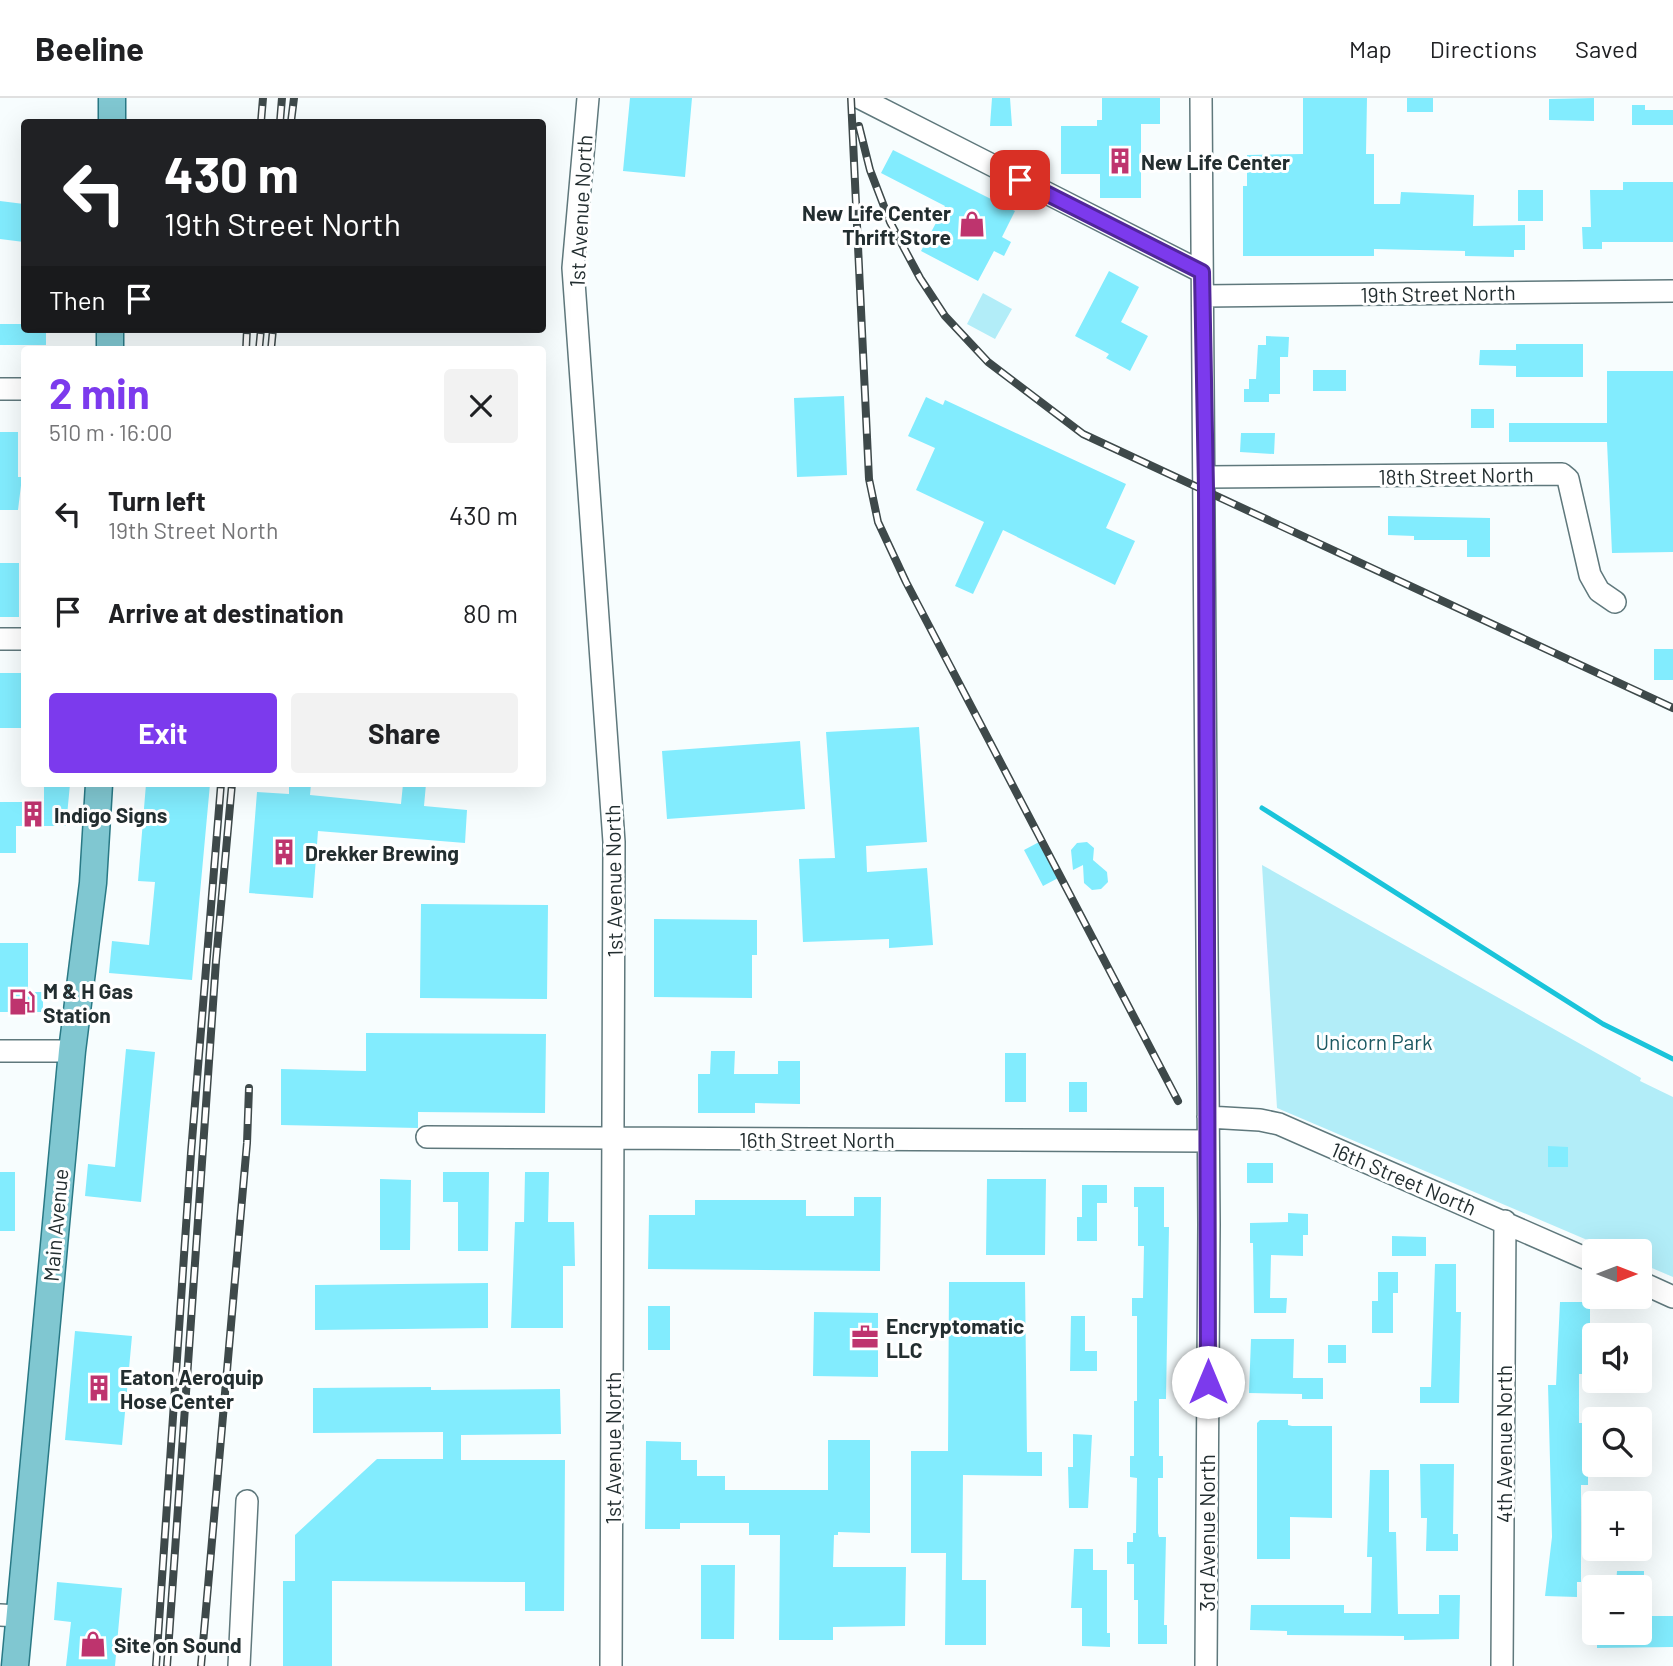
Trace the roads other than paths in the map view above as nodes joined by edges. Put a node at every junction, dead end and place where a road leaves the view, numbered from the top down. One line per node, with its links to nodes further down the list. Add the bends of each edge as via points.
1 (113, 98): 5 (main road)
2 (588, 98): 20 (street, 1st Avenue North, via 573,268 614,842)
3 (860, 98): 6 (street)
4 (1201, 98): 6 (street, 3rd Avenue North)
5 (112, 119)
6 (1202, 272): 8 (street, 3rd Avenue North)
7 (1673, 291): 8 (street, 19th Street North)
8 (1203, 296): 11 (street, 3rd Avenue North)
9 (0, 389): 10 (street)
10 (21, 389)
11 (1206, 477): 12 (street, 18th Street North, via 1562,474 1569,479 1590,575 1599,591); 18 (street, 3rd Avenue North)
12 (1615, 602)
13 (0, 639): 14 (street)
14 (21, 639)
15 (99, 787): 17 (main road, Main Avenue, via 93,883)
16 (0, 1051): 17 (street)
17 (72, 1051): 27 (main road, Main Avenue)
18 (1208, 1117): 21 (street, 3rd Avenue North); 22 (street, 16th Street North, via 1279,1124)
19 (427, 1137): 20 (street, 16th Street North)
20 (614, 1137): 21 (street, 16th Street North); 30 (street, 1st Avenue North)
21 (1208, 1141): 31 (street, 3rd Avenue North)
22 (1504, 1221): 23 (street, 16th Street North); 32 (street, 4th Avenue North)
23 (1582, 1257)
24 (1652, 1287): 25 (street)
25 (1673, 1297)
26 (247, 1501): 29 (street)
27 (10, 1615): 28 (main road, Main Avenue)
28 (15, 1666)
29 (239, 1666)
30 (611, 1666)
31 (1206, 1666)
32 (1502, 1666)

